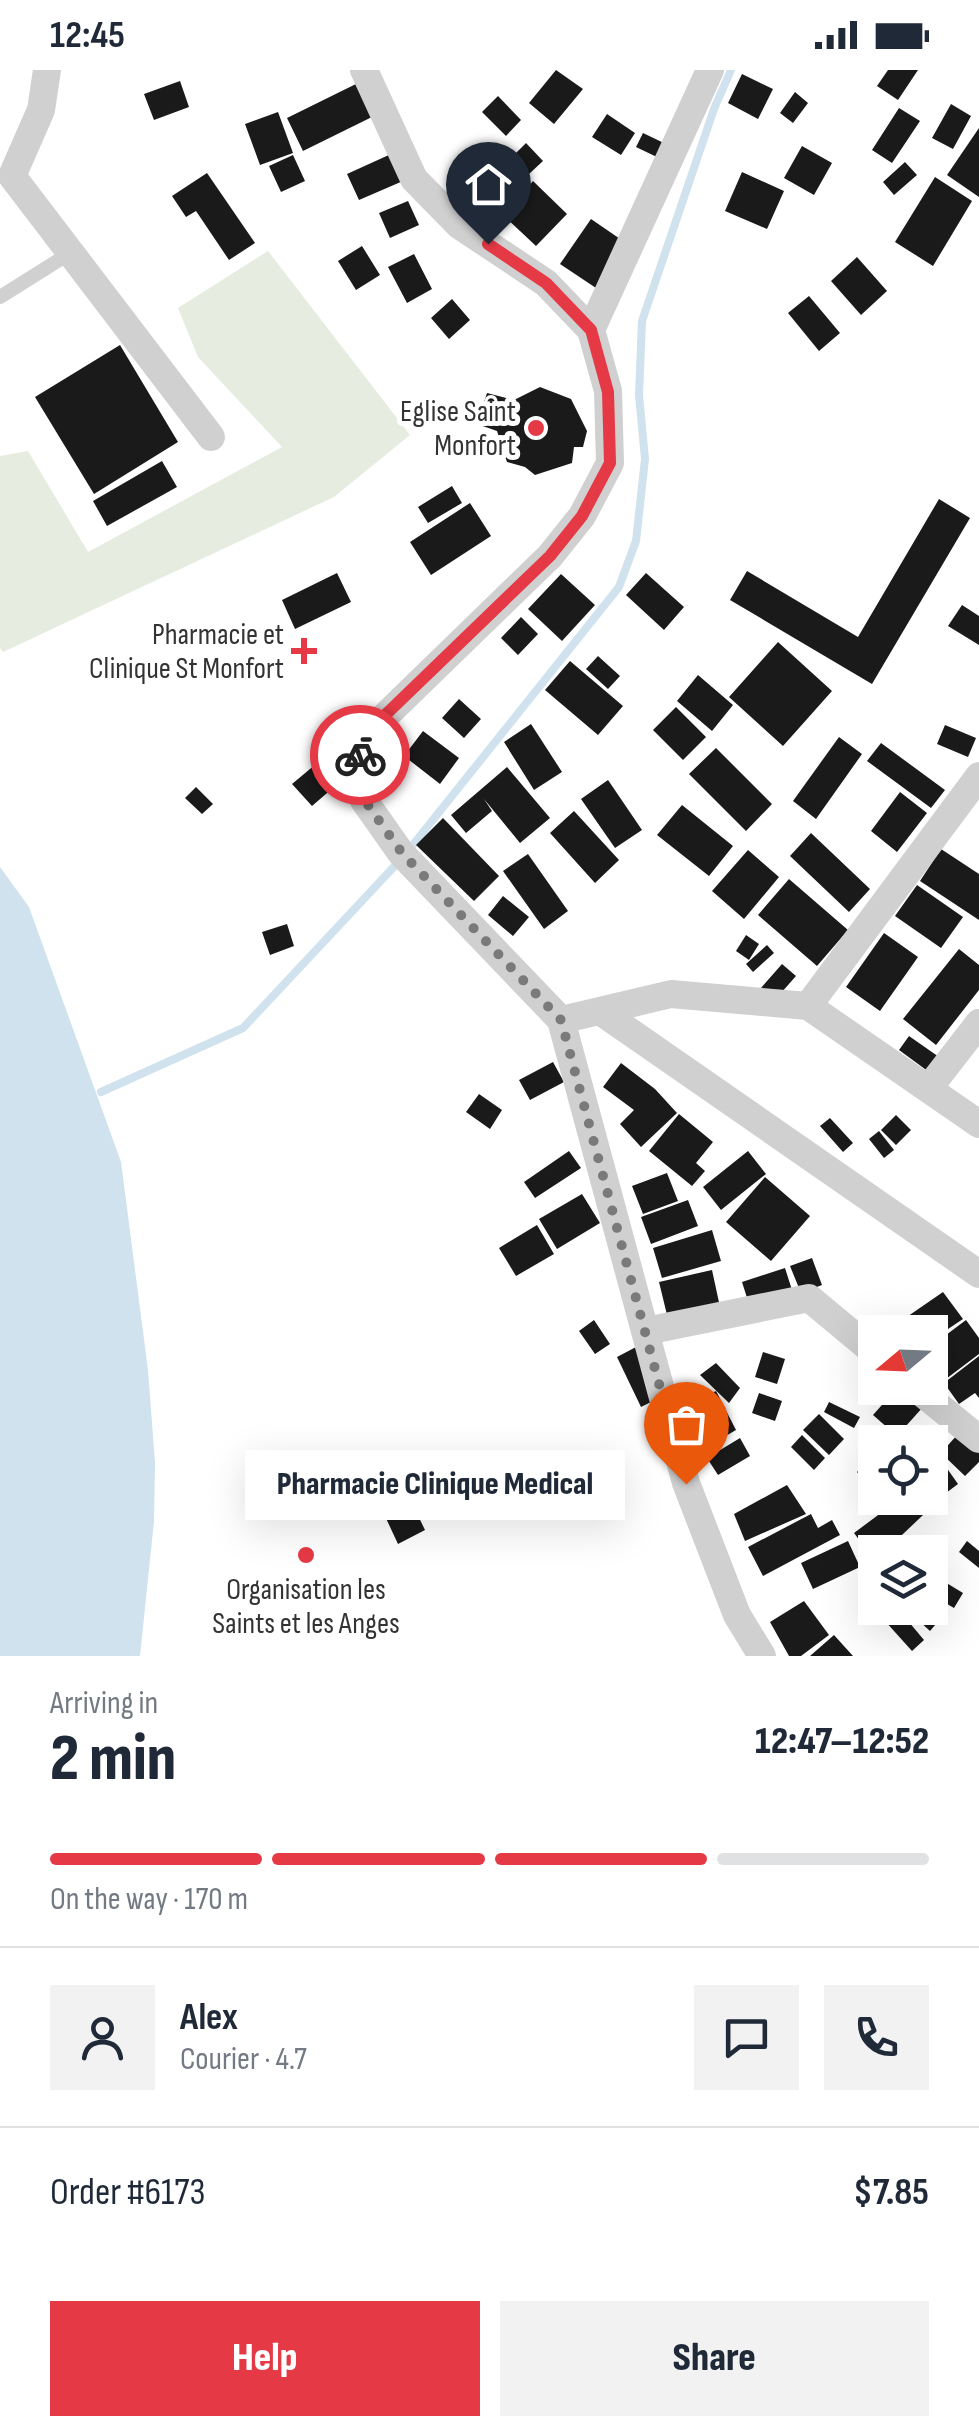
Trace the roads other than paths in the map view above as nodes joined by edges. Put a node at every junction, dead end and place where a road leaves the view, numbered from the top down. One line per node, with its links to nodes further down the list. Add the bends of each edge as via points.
1 (47, 70): 4 (street, via 37,121)
2 (364, 70): 7 (street, via 414,179 459,225 546,283)
3 (710, 70): 7 (street)
4 (6, 173): 5 (street)
5 (70, 253): 6 (lane); 8 (street)
6 (0, 296)
7 (591, 330): 12 (street, via 608,392 610,463 582,516 550,556 378,722 356,762 363,798 402,853)
8 (211, 437)
9 (979, 776): 10 (street)
10 (808, 1006): 11 (street, via 672,994); 14 (street)
11 (600, 1011): 12 (street); 16 (street)
12 (561, 1020): 17 (street)
13 (979, 1023): 14 (street)
14 (928, 1090): 15 (street)
15 (979, 1124)
16 (979, 1274)
17 (646, 1332): 18 (street, via 809,1298); 21 (street, via 686,1484 737,1616)
18 (858, 1339)
19 (937, 1405): 20 (street)
20 (979, 1439)
21 (762, 1656)

